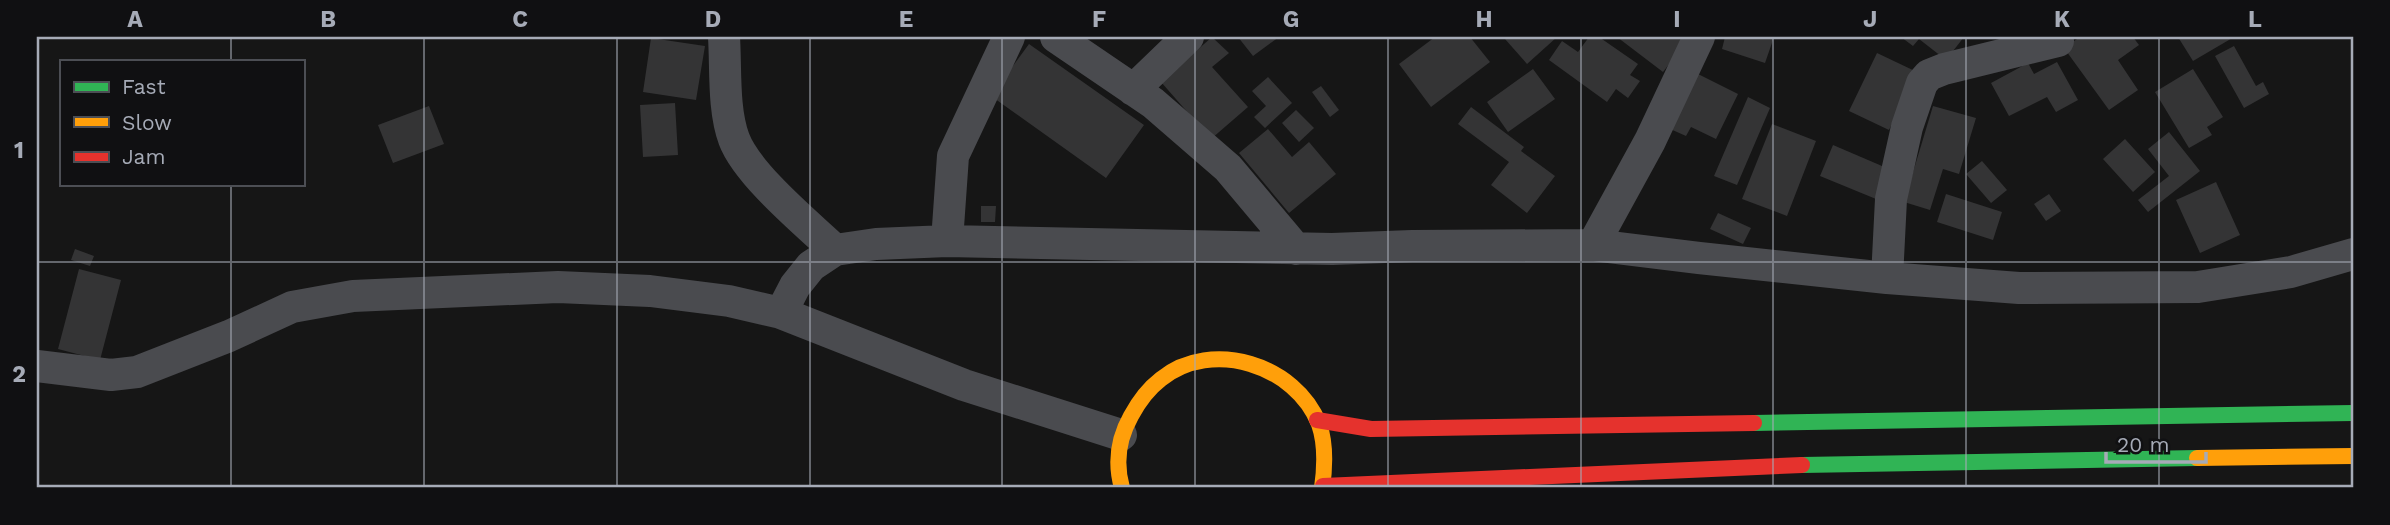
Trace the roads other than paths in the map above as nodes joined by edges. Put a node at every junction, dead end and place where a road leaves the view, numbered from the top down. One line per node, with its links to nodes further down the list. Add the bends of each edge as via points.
1 (724, 37): 11 (street, via 729,117 741,154)
2 (1009, 37): 8 (street, via 953,156)
3 (1056, 37): 7 (street)
4 (1188, 37): 7 (street)
5 (1699, 37): 9 (street, via 1650,141)
6 (2058, 41): 13 (street, via 1944,69 1922,83 1891,200)
7 (1133, 90): 10 (street, via 1228,168)
8 (947, 241): 10 (street); 11 (street)
9 (1593, 245): 10 (street); 13 (street)
10 (1296, 249)
11 (835, 250): 14 (street, via 811,266)
12 (2353, 254): 13 (street, via 2291,272 2199,287 2019,288)
13 (1888, 278)
14 (781, 313): 15 (street, via 650,291 571,288 353,296 292,307 137,372 111,375); 18 (street, via 964,385)
15 (37, 366)
16 (2353, 413): 17 (street, via 1371,429)
17 (1317, 420): 18 (street, via 1305,400 1270,370 1248,362 1202,360 1159,379 1129,413); 20 (street, via 1324,442)
18 (1121, 435): 21 (street, via 1117,459)
19 (2353, 456): 20 (street, via 1823,464)
20 (1322, 487)
21 (1122, 488)

